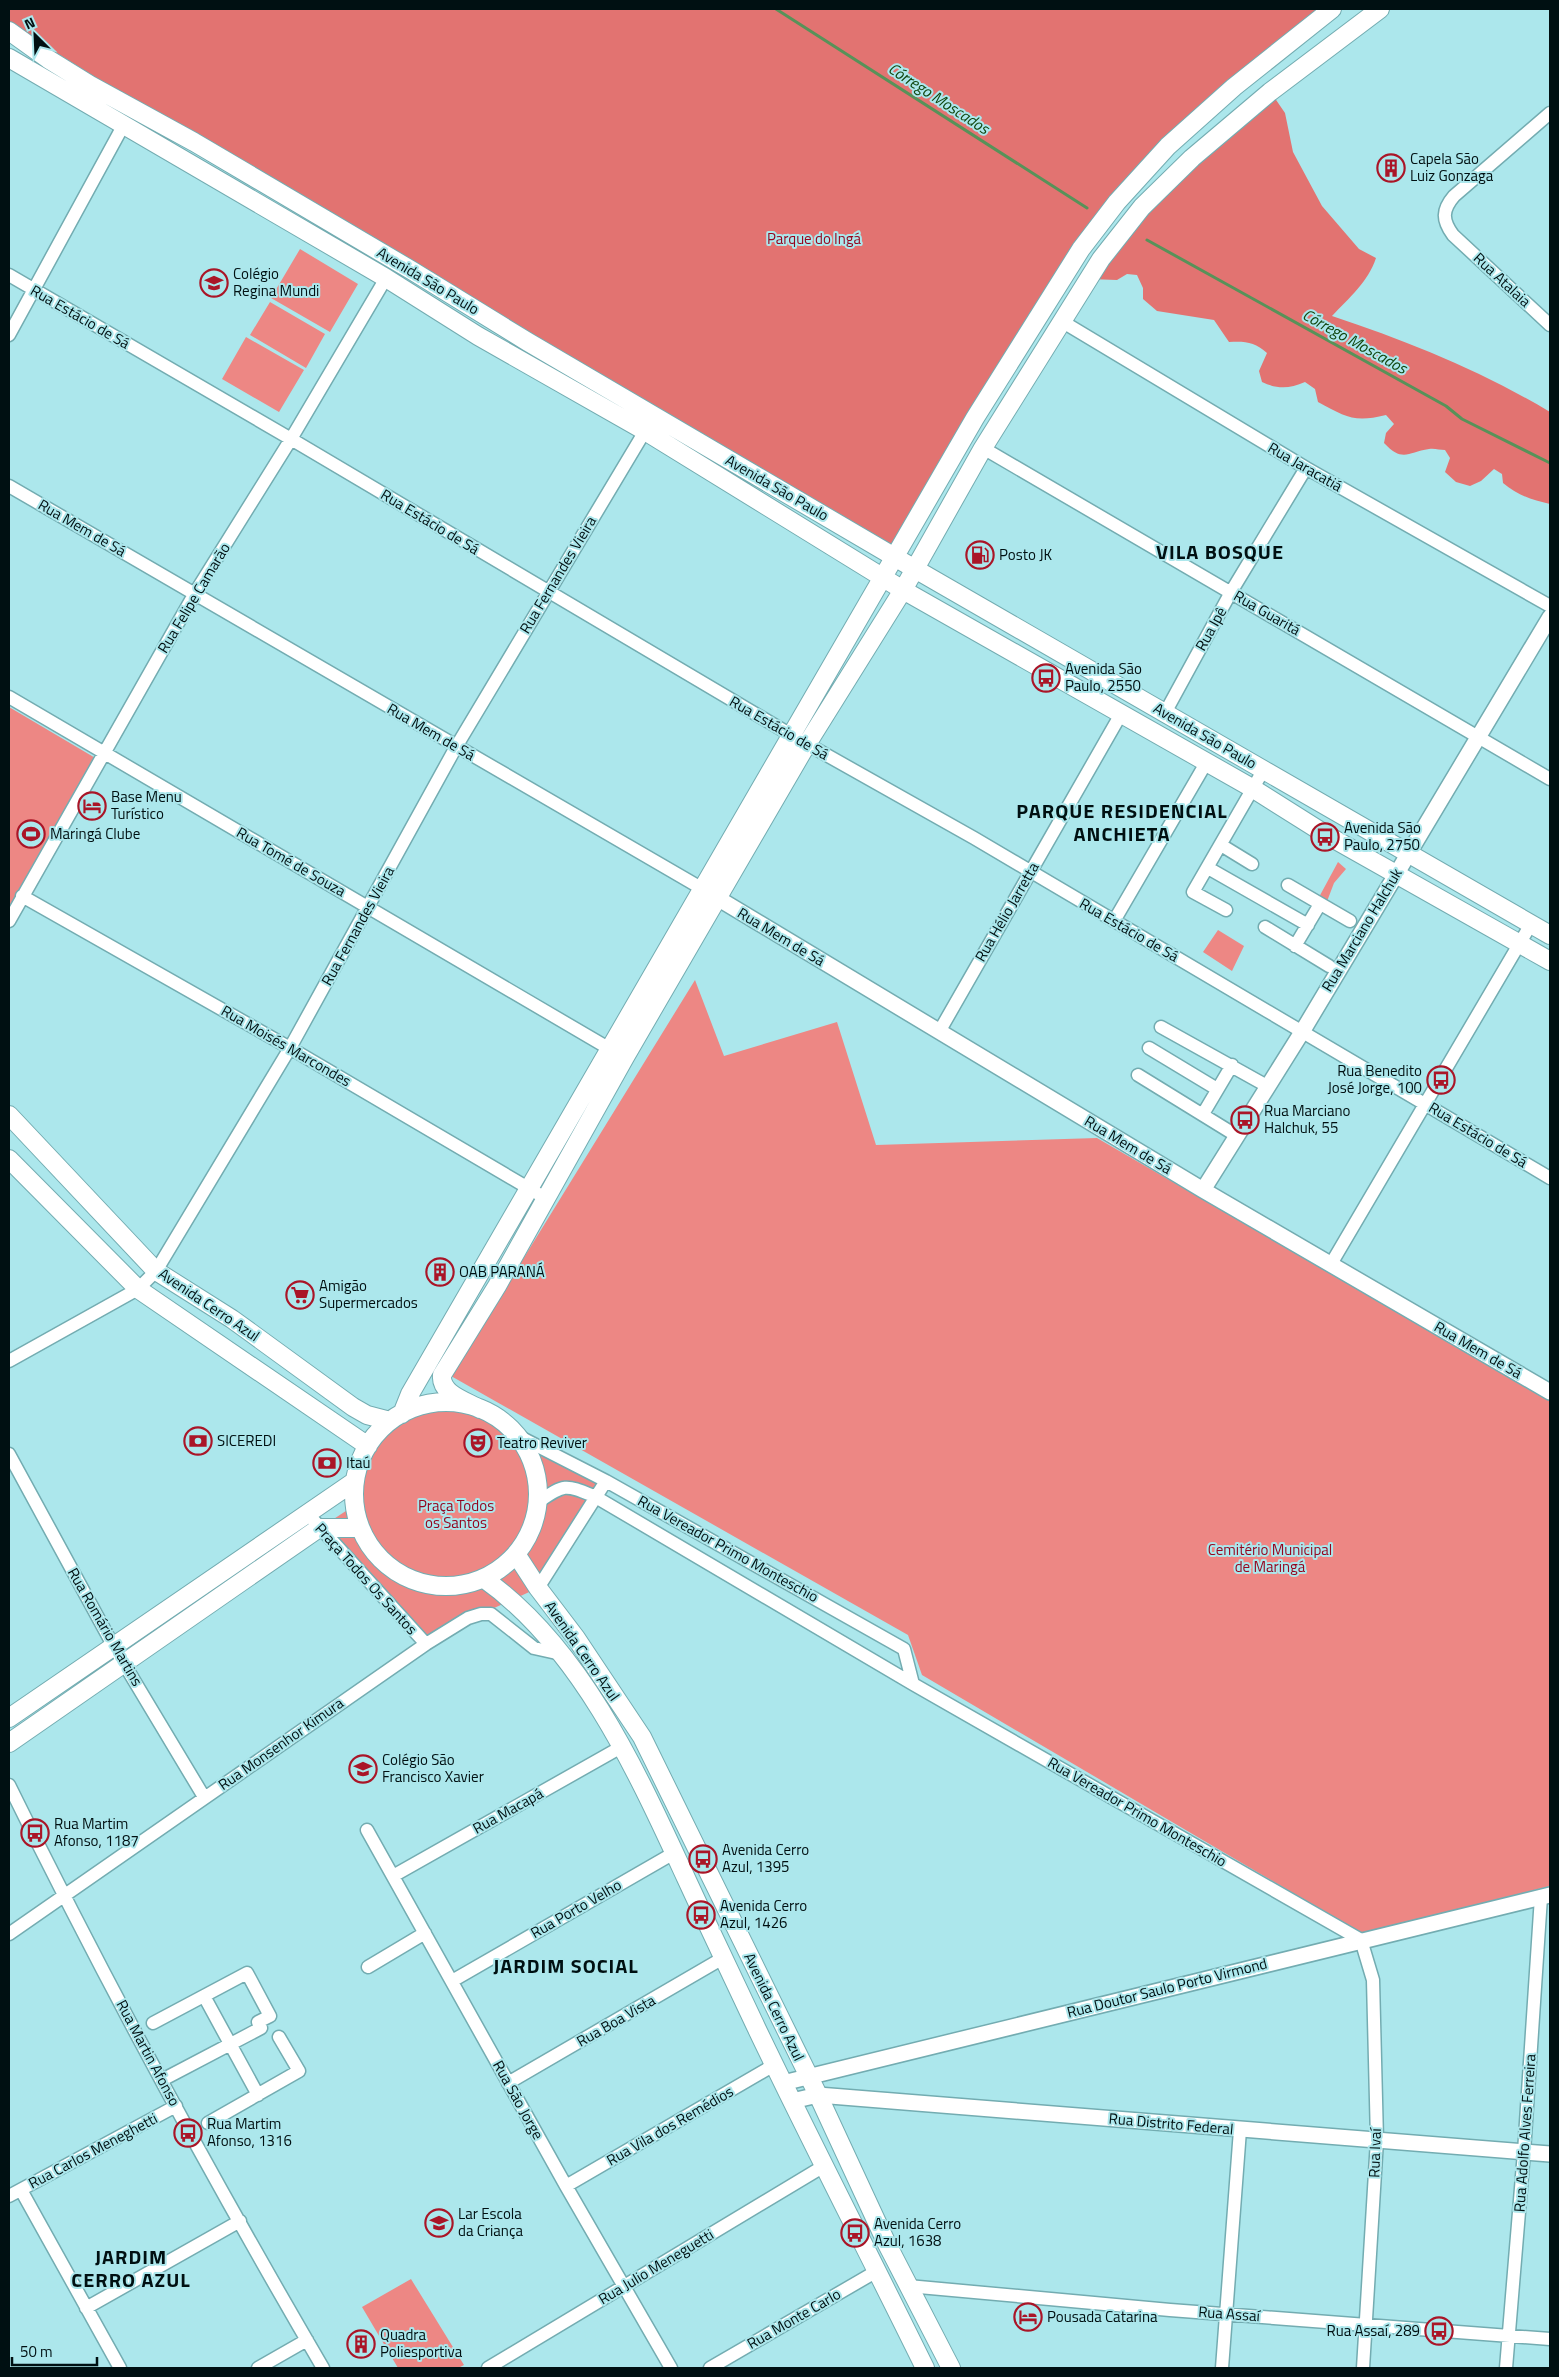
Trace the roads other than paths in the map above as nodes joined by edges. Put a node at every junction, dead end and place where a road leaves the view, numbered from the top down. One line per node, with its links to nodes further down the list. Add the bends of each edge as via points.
1 (1332, 9): 25 (main road, via 1234,87 1168,146 1117,202 1081,249 1033,323)
2 (1380, 9): 13 (main road, via 1270,92 1192,158 1142,207 1101,259)
3 (9, 31): 5 (main road, Avenida São Paulo)
4 (9, 57): 5 (main road, via 31,64); 6 (main road, Avenida São Paulo)
5 (48, 59): 7 (main road, Avenida São Paulo)
6 (47, 81): 7 (main road, via 60,75); 9 (main road, Avenida São Paulo)
7 (90, 85): 17 (main road, Avenida São Paulo, via 202,147)
8 (1550, 113): 14 (street, Rua Atalaia, via 1446,205 1444,221 1453,235)
9 (123, 126): 11 (main road, Avenida São Paulo); 12 (street)
10 (9, 275): 12 (street, Rua Estácio de Sá)
11 (386, 278): 16 (main road, Avenida São Paulo); 21 (street, Rua Felipe Camarão)
12 (34, 291): 15 (street); 21 (street, Rua Estácio de Sá)
13 (1063, 322): 22 (main road); 23 (street, Rua Jaracatiá)
14 (1550, 325)
15 (9, 336)
16 (478, 336): 17 (main road, via 491,338 516,351); 18 (main road, Avenida São Paulo)
17 (528, 342): 19 (main road, Avenida São Paulo)
18 (525, 364): 19 (main road, via 544,358); 20 (main road, Avenida São Paulo)
19 (573, 368): 25 (main road, Avenida São Paulo)
20 (645, 431): 27 (main road, Avenida São Paulo); 29 (street, Rua Fernandes Vieira)
21 (291, 439): 29 (street, Rua Estácio de Sá); 31 (street, Rua Felipe Camarão)
22 (984, 448): 26 (main road); 30 (street, Rua Guaritá)
23 (1306, 468): 30 (street, Rua Ipê); 32 (street, Rua Jaracatiá)
24 (9, 486): 31 (street, Rua Mem de Sá)
25 (895, 557): 26 (main road, Avenida São Paulo); 27 (main road)
26 (915, 569): 28 (main road); 35 (main road, Avenida São Paulo)
27 (883, 577): 28 (main road, Avenida São Paulo); 37 (main road)
28 (903, 590): 36 (main road, Avenida São Paulo); 39 (main road)
29 (547, 592): 37 (street, Rua Estácio de Sá); 40 (street, Rua Fernandes Vieira)
30 (1231, 592): 35 (street, Rua Ipê); 38 (street, Rua Guaritá)
31 (195, 593): 40 (street, Rua Mem de Sá); 41 (street, Rua Felipe Camarão)
32 (1550, 606)
33 (1550, 617): 38 (street, Rua Marciano Halchuk)
34 (9, 698): 41 (street, Rua Tomé de Souza)
35 (1165, 713): 43 (main road, Avenida São Paulo)
36 (1121, 714): 42 (main road, Avenida São Paulo); 50 (street, Rua Hélio Jarretta)
37 (791, 735): 39 (street, Rua Estácio de Sá); 53 (main road)
38 (1478, 736): 44 (street, Rua Guaritá); 47 (street, Rua Marciano Halchuk)
39 (807, 744): 50 (street, Rua Estácio de Sá); 55 (main road)
40 (456, 747): 53 (street, Rua Mem de Sá); 57 (street, Rua Fernandes Vieira)
41 (104, 753): 54 (street, Rua Felipe Camarão); 57 (street, Rua Tomé de Souza)
42 (1206, 763): 45 (main road, Avenida São Paulo); 60 (street)
43 (1264, 769): 45 (street); 47 (main road, Avenida São Paulo)
44 (1550, 779)
45 (1252, 788): 46 (street); 51 (main road, Avenida São Paulo, via 1325,834)
46 (1221, 845): 48 (street); 49 (street)
47 (1408, 853): 51 (street, Rua Marciano Halchuk); 62 (main road, Avenida São Paulo)
48 (1252, 864)
49 (1208, 868): 58 (street, via 1193,892); 63 (street)
50 (1029, 872): 60 (street, Rua Estácio de Sá); 71 (street, Rua Hélio Jarretta)
51 (1396, 873): 66 (main road, Avenida São Paulo); 72 (street, Rua Marciano Halchuk)
52 (1288, 885): 56 (street)
53 (702, 888): 55 (street, Rua Mem de Sá); 74 (main road)
54 (22, 896): 59 (street, Rua Felipe Camarão); 73 (street, Rua Moisés Marcondes)
55 (718, 899): 71 (street, Rua Mem de Sá); 76 (main road)
56 (1320, 904): 61 (street); 63 (street)
57 (368, 908): 73 (street, Rua Fernandes Vieira); 74 (street, Rua Tomé de Souza)
58 (1226, 910)
59 (9, 921)
60 (1114, 921): 72 (street, Rua Estácio de Sá)
61 (1350, 921)
62 (1531, 924): 65 (main road, Avenida São Paulo); 66 (street)
63 (1308, 925): 67 (street)
64 (1265, 927): 67 (street)
65 (1550, 936)
66 (1520, 943): 68 (main road, Avenida São Paulo); 81 (street)
67 (1295, 946): 69 (street)
68 (1550, 961)
69 (1329, 966)
70 (1161, 1027): 77 (street)
71 (939, 1032): 88 (street, Rua Mem de Sá)
72 (1302, 1032): 79 (street, Rua Marciano Halchuk); 81 (street, Rua Estácio de Sá)
73 (290, 1048): 87 (street, Rua Moisés Marcondes); 91 (street, Rua Fernandes Vieira)
74 (609, 1048): 76 (street, Rua Tomé de Souza); 87 (main road)
75 (1149, 1048): 80 (street)
76 (625, 1057): 89 (main road)
77 (1232, 1065): 79 (street); 80 (street)
78 (1138, 1075): 82 (street)
79 (1268, 1086): 84 (street, Rua Marciano Halchuk)
80 (1217, 1089): 82 (street)
81 (1424, 1103): 86 (street, Rua Estácio de Sá); 90 (street)
82 (1203, 1114): 84 (street)
83 (9, 1115): 91 (main road, Avenida Cerro Azul)
84 (1237, 1136): 88 (street, Rua Marciano Halchuk)
85 (9, 1159): 92 (main road, Avenida Cerro Azul)
86 (1550, 1178)
87 (530, 1189): 89 (street, Rua Moisés Marcondes); 96 (main road)
88 (1203, 1190): 90 (street, Rua Mem de Sá)
89 (547, 1199): 95 (main road, via 442,1375 446,1390)
90 (1331, 1264): 94 (street, Rua Mem de Sá)
91 (156, 1271): 92 (street, Rua Fernandes Vieira); 96 (main road, Avenida Cerro Azul, via 232,1319 353,1407 367,1415)
92 (138, 1289): 93 (street, Rua Fernandes Vieira); 98 (main road, Avenida Cerro Azul)
93 (9, 1361)
94 (1550, 1392)
95 (480, 1409): 96 (main road, Praça Todos Os Santos, via 454,1403 427,1404); 97 (main road, Praça Todos Os Santos, via 501,1420)
96 (396, 1418): 98 (main road, Praça Todos Os Santos)
97 (518, 1436): 101 (street, Rua Vereador Primo Monteschio); 103 (main road, Praça Todos Os Santos, via 531,1456)
98 (368, 1446): 100 (main road, Praça Todos Os Santos)
99 (9, 1454): 111 (street, Rua Romário Martins)
100 (355, 1481): 104 (main road); 106 (main road, Praça Todos Os Santos, via 355,1505)
101 (606, 1481): 102 (street); 114 (street, Rua Vereador Primo Monteschio, via 904,1649)
102 (594, 1496): 103 (street, Rua Vereador Primo Monteschio, via 569,1486 559,1488); 109 (street); 114 (street, Rua Vereador Primo Monteschio)
103 (538, 1502): 107 (main road, Praça Todos Os Santos, via 532,1528)
104 (307, 1513): 105 (street, Praça Todos Os Santos); 111 (main road)
105 (320, 1528): 106 (main road); 110 (street, Praça Todos Os Santos); 113 (main road)
106 (360, 1528): 108 (main road, Praça Todos Os Santos, via 372,1549 390,1567 411,1579 434,1585 451,1585)
107 (516, 1554): 108 (main road, Praça Todos Os Santos); 109 (main road, Avenida Cerro Azul)
108 (483, 1578): 112 (main road, Avenida Cerro Azul, via 523,1611)
109 (538, 1588): 115 (main road, Avenida Cerro Azul, via 576,1638)
110 (426, 1644): 112 (street, Rua Monsenhor Kimura, via 468,1618 486,1614 498,1618 534,1648); 121 (street, Rua Monsenhor Kimura)
111 (114, 1647): 113 (street, Rua Romário Martins); 117 (main road)
112 (561, 1654): 116 (main road, Avenida Cerro Azul)
113 (124, 1663): 118 (main road); 121 (street, Rua Romário Martins)
114 (913, 1684): 129 (street, Rua Vereador Primo Monteschio)
115 (612, 1694): 116 (main road); 138 (main road, Avenida Cerro Azul, via 642,1737)
116 (595, 1704): 119 (main road, Avenida Cerro Azul)
117 (9, 1718)
118 (9, 1743)
119 (623, 1746): 123 (main road, Avenida Cerro Azul); 124 (street, Rua Macapá)
120 (9, 1786): 125 (street, Rua Martin Afonso)
121 (204, 1797): 125 (street, Rua Monsenhor Kimura)
122 (366, 1830): 124 (street, Rua São Jorge)
123 (674, 1853): 130 (main road, Avenida Cerro Azul); 132 (street, Rua Porto Velho)
124 (393, 1876): 127 (street, Rua São Jorge)
125 (64, 1896): 128 (street, Rua Monsenhor Kimura); 139 (street, Rua Martin Afonso)
126 (1546, 1896): 129 (street, Rua Doutor Saulo Porto Virmond); 149 (street, Rua Adolfo Alves Ferreira)
127 (425, 1932): 131 (street); 132 (street, Rua São Jorge)
128 (9, 1934)
129 (1361, 1940): 138 (street, Rua Doutor Saulo Porto Virmond); 148 (street, Rua Ivaí, via 1373,1980)
130 (724, 1958): 137 (main road, Avenida Cerro Azul); 140 (street, Rua Boa Vista)
131 (368, 1967)
132 (452, 1981): 140 (street, Rua São Jorge)
133 (204, 1996): 134 (street); 136 (street); 136 (street, via 247,1973 270,2016 258,2022 261,2028)
134 (153, 2023)
135 (279, 2037): 142 (street, via 299,2071)
136 (230, 2044): 139 (street); 142 (street)
137 (774, 2065): 141 (main road, Avenida Cerro Azul); 152 (street, Rua Vila dos Remédios)
138 (808, 2077): 141 (street, Rua Doutor Saulo Porto Virmond); 143 (main road, Avenida Cerro Azul)
139 (162, 2080): 145 (street, Rua Martin Afonso)
140 (508, 2083): 152 (street, Rua São Jorge)
141 (783, 2083): 144 (main road, Avenida Cerro Azul)
142 (258, 2095): 146 (street)
143 (818, 2095): 144 (street, Rua Distrito Federal); 147 (street, Rua Distrito Federal); 157 (main road, Avenida Cerro Azul)
144 (792, 2101): 151 (main road, Avenida Cerro Azul)
145 (176, 2106): 153 (street, Rua Carlos Meneghetti); 155 (street, Rua Martin Afonso)
146 (208, 2123)
147 (1240, 2130): 148 (street, Rua Distrito Federal); 162 (street)
148 (1376, 2140): 149 (street, Rua Distrito Federal); 163 (street, Rua Ivaí)
149 (1524, 2152): 150 (street, Rua Distrito Federal); 164 (street, Rua Adolfo Alves Ferreira)
150 (1550, 2154)
151 (824, 2166): 156 (main road, Avenida Cerro Azul); 160 (street, Rua Julio Meneguetti)
152 (566, 2186): 160 (street, Rua São Jorge)
153 (21, 2190): 154 (street, Rua Carlos Meneghetti); 161 (street)
154 (9, 2196)
155 (240, 2221): 161 (street); 166 (street, Rua Martin Afonso)
156 (854, 2224): 157 (main road, via 858,2219 868,2223); 158 (main road, Avenida Cerro Azul)
157 (893, 2256): 159 (main road, Avenida Cerro Azul)
158 (877, 2270): 172 (street, Rua Monte Carlo); 173 (main road, Avenida Cerro Azul)
159 (908, 2286): 162 (street, Rua Assaí); 174 (main road, Avenida Cerro Azul)
160 (623, 2287): 170 (street, Rua Julio Meneguetti); 171 (street, Rua São Jorge)
161 (86, 2308): 167 (street)
162 (1226, 2314): 163 (street, Rua Assaí); 175 (street)
163 (1366, 2324): 164 (street, Rua Assaí); 176 (street, Rua Ivaí)
164 (1509, 2336): 165 (street, Rua Assaí); 177 (street, Rua Adolfo Alves Ferreira)
165 (1550, 2339)
166 (307, 2340): 168 (street); 169 (street, Rua Martin Afonso)
167 (120, 2368)
168 (258, 2368)
169 (323, 2368)
170 (488, 2368)
171 (671, 2368)
172 (710, 2368)
173 (926, 2368)
174 (951, 2368)
175 (1222, 2368)
176 (1363, 2368)
177 (1506, 2368)

